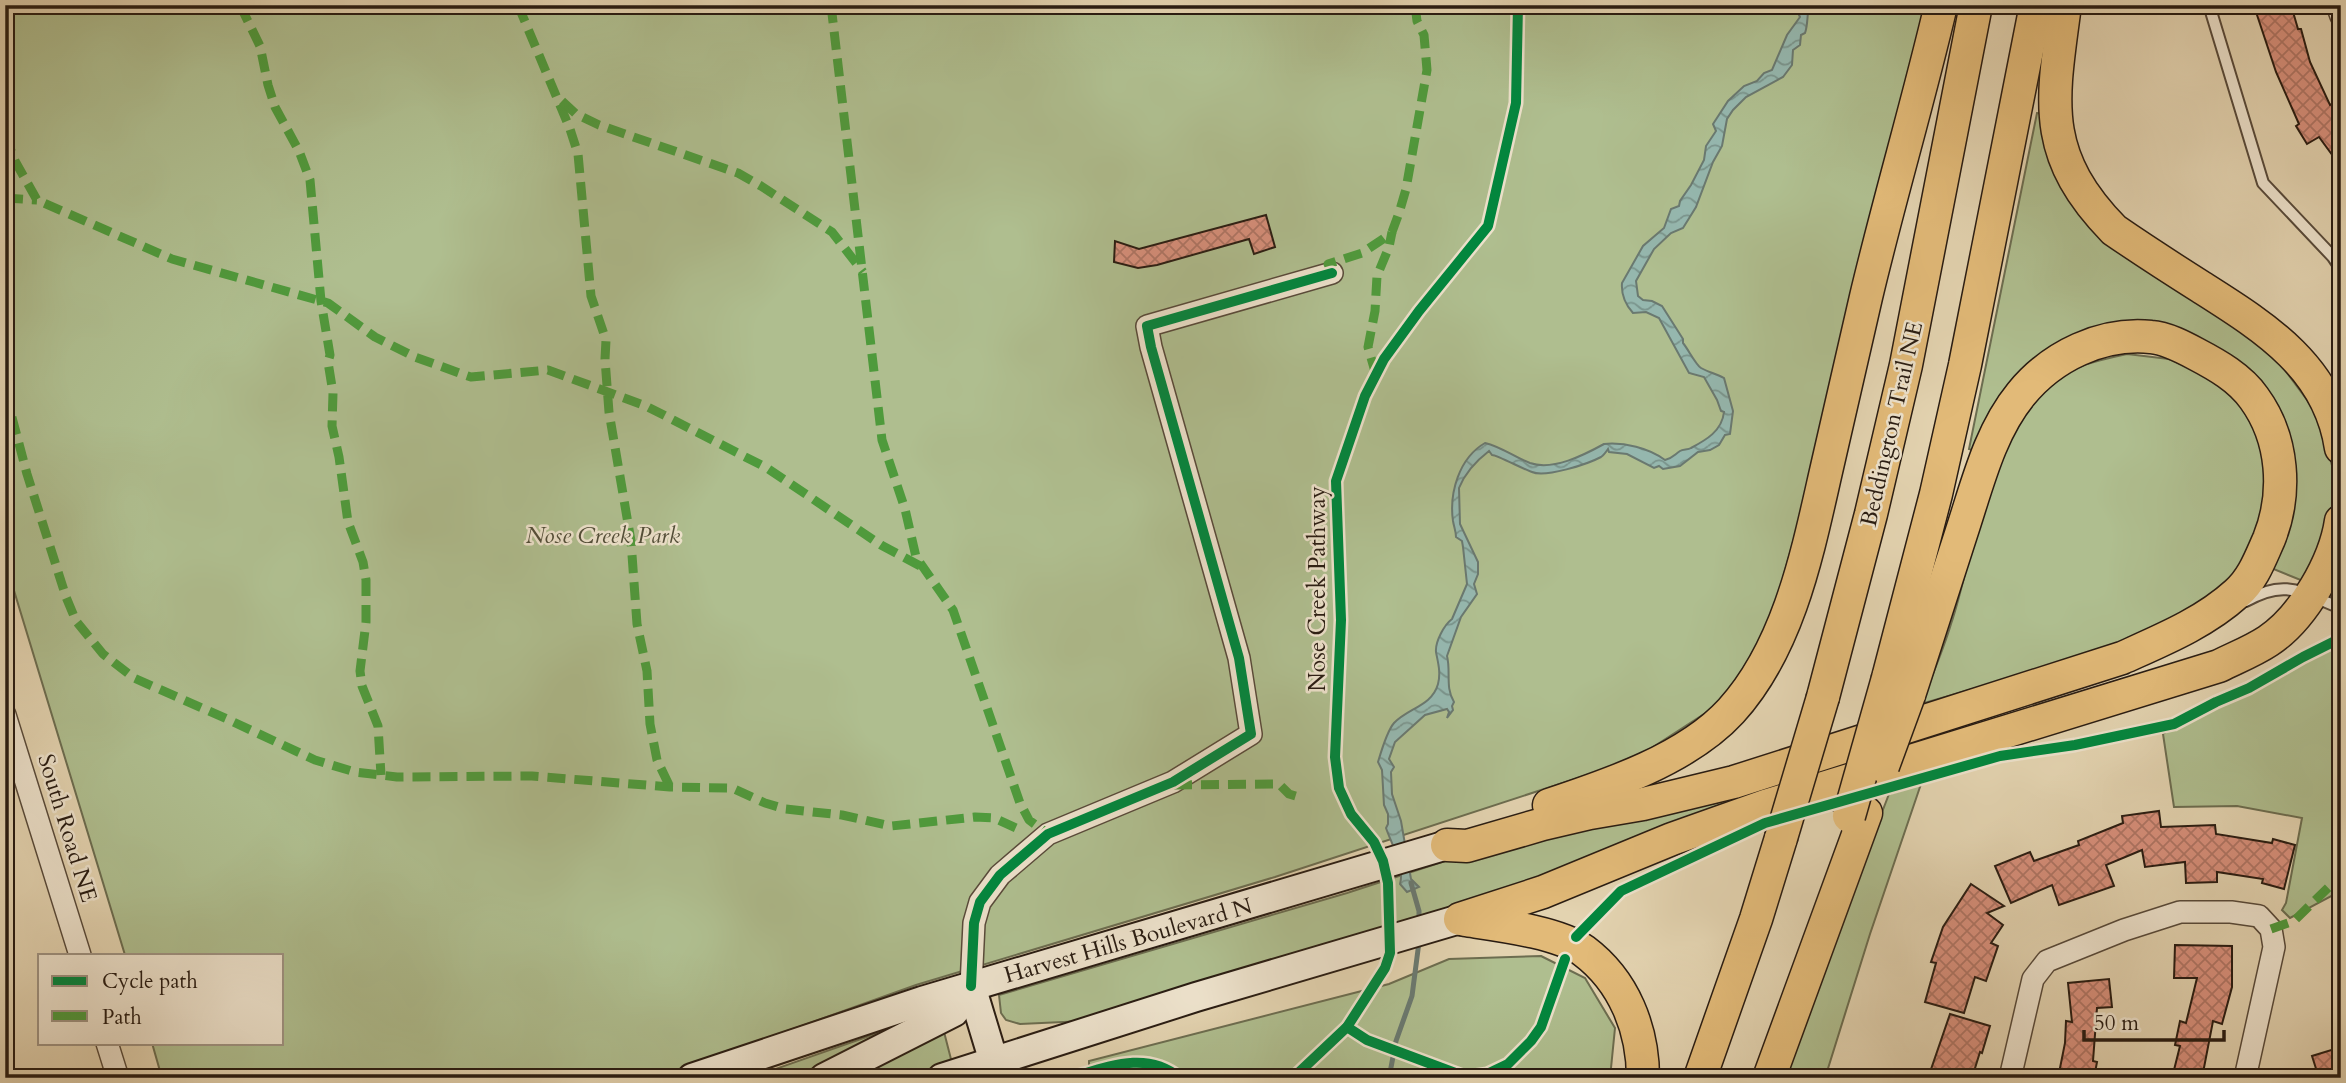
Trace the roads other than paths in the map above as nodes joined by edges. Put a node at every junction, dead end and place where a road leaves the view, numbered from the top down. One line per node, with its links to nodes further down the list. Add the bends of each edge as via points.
1 (1941, 5): 16 (main road, via 1814,525 1790,606 1764,664 1731,710 1686,746 1619,780 1457,834)
2 (1976, 5): 27 (main road, Beddington Trail NE, bridge, via 1906,365 1868,526 1781,838)
3 (2036, 5): 14 (main road)
4 (2065, 5): 10 (main road, via 2054,113 2067,165 2080,190 2115,230 2253,320 2292,352 2330,407)
5 (2209, 5): 8 (lane, via 2263,183)
6 (2337, 5): 7 (street)
7 (2341, 16)
8 (2341, 269)
9 (1332, 273): 19 (street, via 1147,326 1239,658 1251,734 1173,782 1048,834 1000,874 981,902 974,923)
10 (2341, 448)
11 (2341, 521): 12 (main road, via 2330,559)
12 (2330, 603): 13 (lane, via 2289,588 2276,589); 17 (main road, via 2219,666 1754,810 1543,892)
13 (2214, 612): 14 (main road, via 2254,573 2275,523 2280,467 2265,416 2236,379 2185,348 2154,337 2104,339 2057,361 2035,378 2000,424); 16 (main road, via 2122,658 1734,782 1542,824 1467,846)
14 (1898, 686): 28 (main road, bridge)
15 (5, 715): 18 (street, South Road NE)
16 (1447, 845): 19 (main road, Harvest Hills Boulevard N)
17 (1460, 919): 21 (main road); 26 (main road, via 1544,934 1583,950 1626,1000 1638,1026)
18 (80, 954)
19 (971, 986): 21 (main road); 23 (main road, Harvest Hills Boulevard N); 24 (main road, via 954,1012)
20 (107, 1044): 22 (street)
21 (994, 1062): 25 (main road)
22 (118, 1078)
23 (692, 1078)
24 (824, 1078)
25 (942, 1078)
26 (1643, 1078)
27 (1700, 1078)
28 (1768, 1078)
29 (2010, 1078): 30 (street, via 2033,979 2047,961 2180,912 2259,916 2271,929 2274,947)
30 (2245, 1078)

